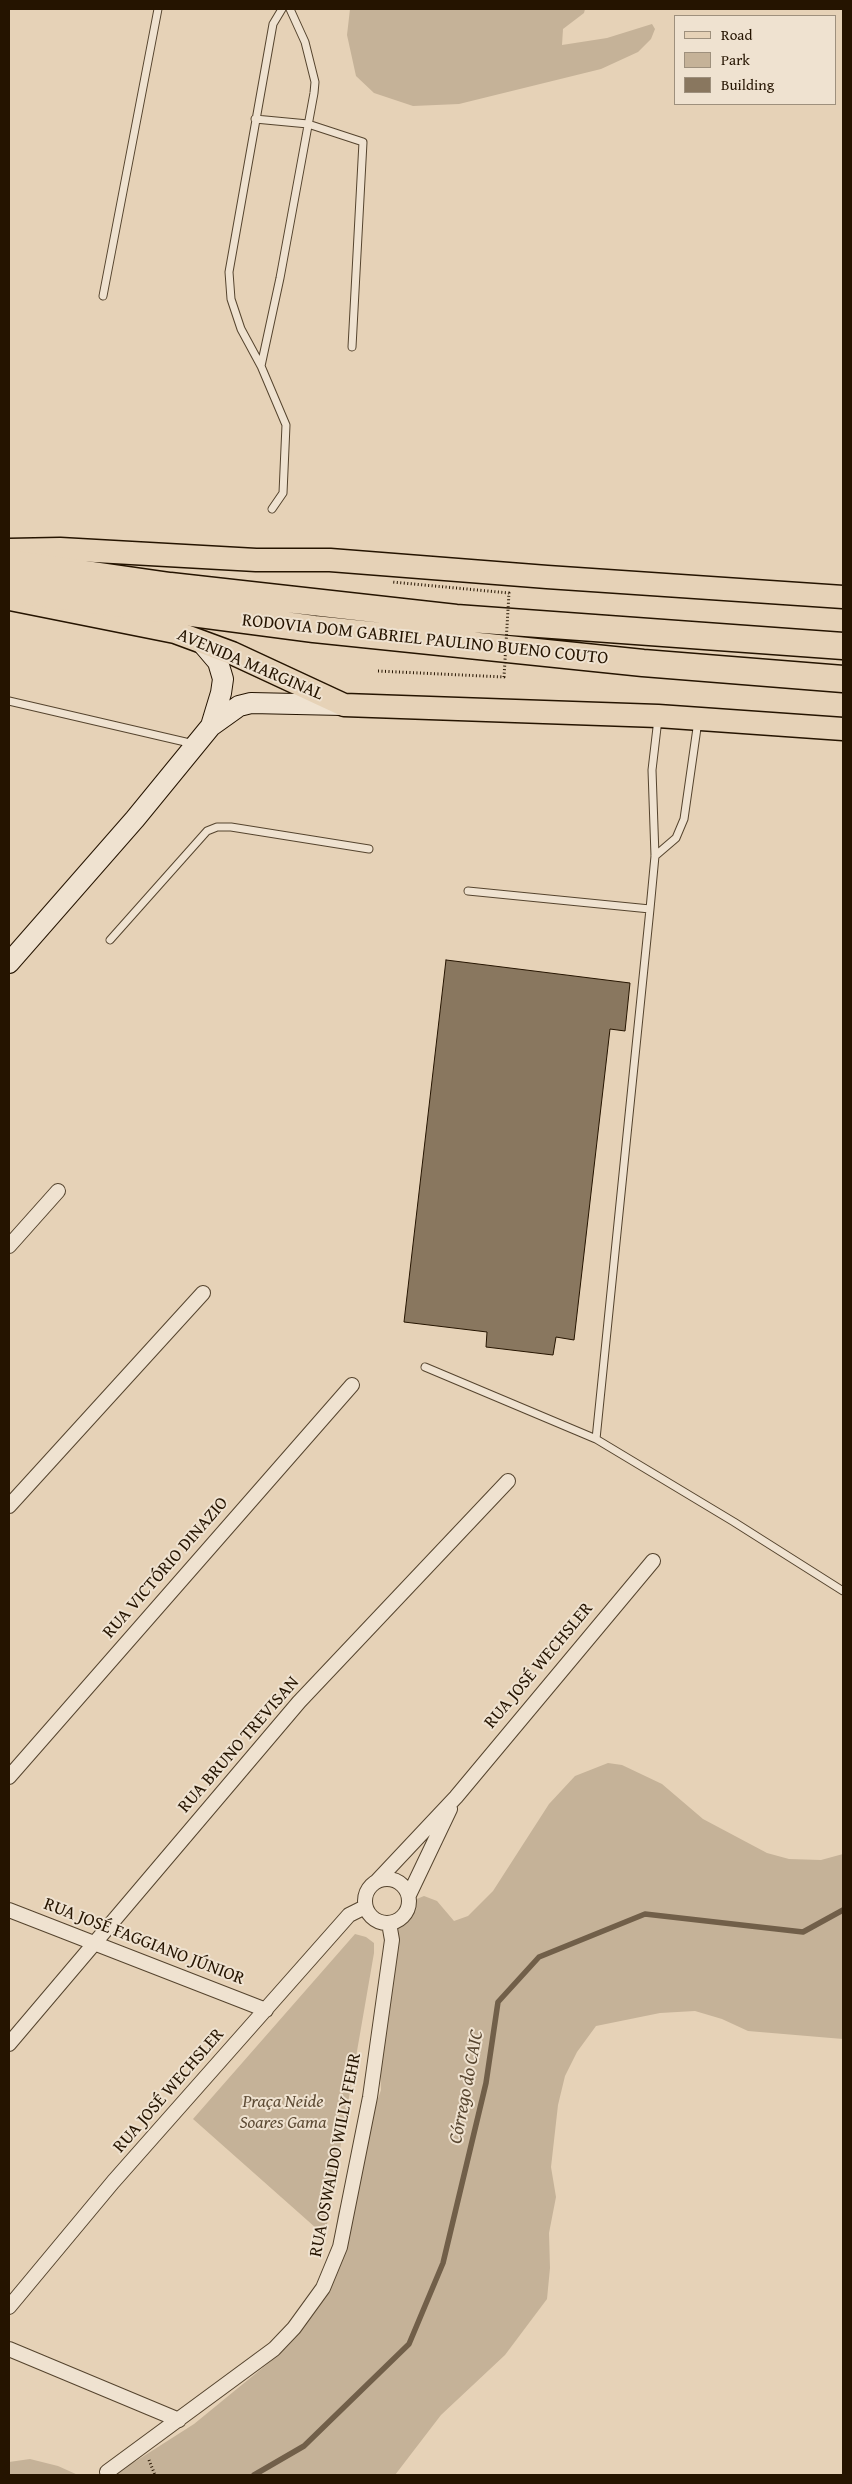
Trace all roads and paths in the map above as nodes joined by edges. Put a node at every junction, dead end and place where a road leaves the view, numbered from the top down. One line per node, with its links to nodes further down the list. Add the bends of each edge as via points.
1 (158, 9): 6 (lane)
2 (282, 9): 4 (lane, via 273,24)
3 (290, 9): 5 (lane, via 305,42 315,82)
4 (255, 119): 5 (lane); 8 (lane, via 229,272 231,299 241,329)
5 (308, 124): 7 (lane, via 363,142); 8 (lane)
6 (103, 296)
7 (352, 348)
8 (261, 366): 9 (lane, via 286,425 283,493)
9 (272, 509)
10 (9, 550): 14 (main road, via 60,549 256,560 330,560)
11 (9, 563): 17 (highway, RODOVIA DOM GABRIEL PAULINO BUENO COUTO, via 170,586 456,618)
12 (392, 582): 18 (path, bridge, via 509,592 504,677)
13 (9, 589): 19 (highway, RODOVIA DOM GABRIEL PAULINO BUENO COUTO, via 314,629 643,663)
14 (843, 597)
15 (9, 599): 16 (main road, AVENIDA MARGINAL, via 148,625)
16 (201, 642): 21 (main road, AVENIDA MARGINAL); 24 (main road, via 218,662 223,679)
17 (843, 646)
18 (378, 670)
19 (843, 679)
20 (9, 701): 26 (lane)
21 (344, 705): 22 (main road); 24 (main road, via 251,703 239,706)
22 (658, 716): 23 (main road); 28 (lane, via 652,770)
23 (698, 719): 25 (main road); 28 (lane, via 684,819 676,838)
24 (210, 726): 26 (main road)
25 (843, 729)
26 (194, 744): 32 (main road, via 134,819)
27 (369, 849): 31 (lane, via 216,827 207,831)
28 (655, 856): 30 (lane)
29 (468, 891): 30 (lane)
30 (650, 909): 38 (lane)
31 (110, 940)
32 (9, 963)
33 (58, 1191): 34 (street)
34 (9, 1246)
35 (203, 1293): 40 (street)
36 (426, 1367): 38 (lane)
37 (352, 1385): 43 (street, RUA VICTÓRIO DINAZIO)
38 (596, 1439): 42 (lane)
39 (508, 1480): 50 (street, RUA BRUNO TREVISAN, via 299,1702)
40 (9, 1506)
41 (653, 1561): 44 (street, RUA JOSÉ WECHSLER)
42 (843, 1591)
43 (9, 1777)
44 (456, 1797): 45 (street, RUA JOSÉ WECHSLER); 46 (street, RUA JOSÉ WECHSLER)
45 (377, 1881): 46 (street, via 385,1879 400,1883); 47 (street, via 366,1891)
46 (408, 1896): 49 (street, via 407,1911)
47 (365, 1907): 49 (street, via 374,1919); 51 (street, RUA JOSÉ WECHSLER, via 349,1915)
48 (9, 1910): 50 (street, RUA JOSÉ FAGGIANO JÚNIOR)
49 (388, 1923): 55 (street, RUA OSWALDO WILLY FEHR, via 392,1940 370,2097 340,2247 332,2270 312,2307 274,2349)
50 (96, 1943): 51 (street, RUA JOSÉ FAGGIANO JÚNIOR); 52 (street, RUA BRUNO TREVISAN)
51 (266, 2010): 53 (street, RUA JOSÉ WECHSLER, via 113,2182)
52 (9, 2044)
53 (9, 2307)
54 (9, 2349): 55 (street)
55 (179, 2420): 56 (street, RUA OSWALDO WILLY FEHR)
56 (108, 2472)

